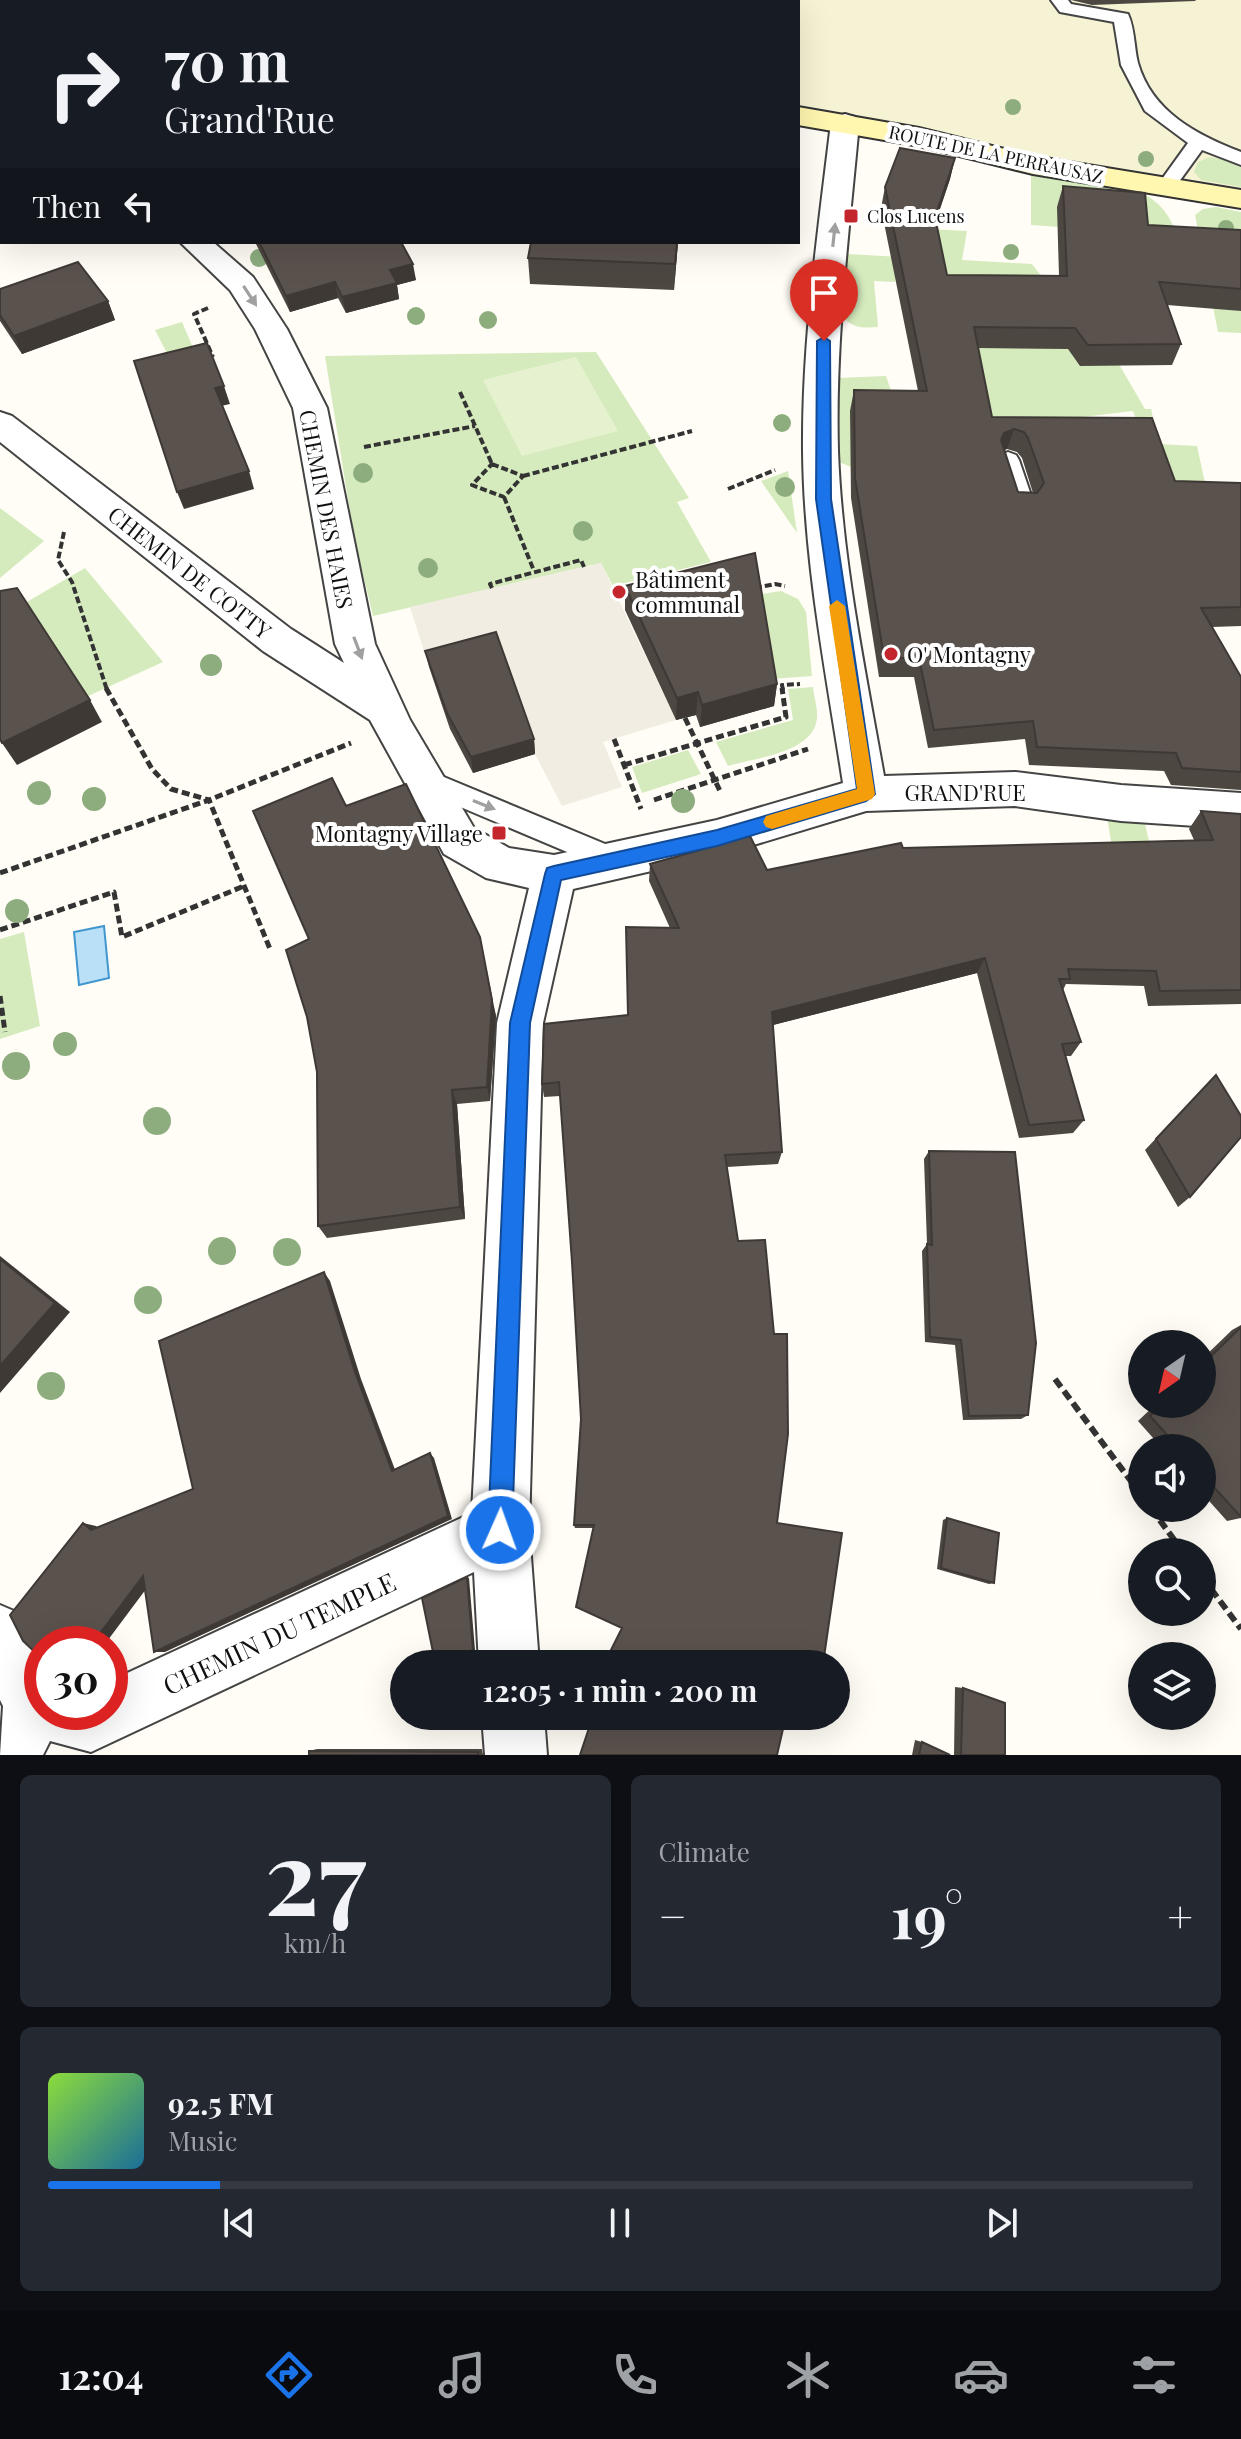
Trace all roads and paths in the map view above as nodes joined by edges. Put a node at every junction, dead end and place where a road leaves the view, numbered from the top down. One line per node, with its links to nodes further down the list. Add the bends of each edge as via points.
1 (1059, 0): 4 (lane, via 1066,8 1122,18 1130,65 1154,111)
2 (800, 116): 3 (street, ROUTE DE LA PERRAUSAZ)
3 (845, 123): 6 (street, ROUTE DE LA PERRAUSAZ, via 1033,165); 25 (street, one-way to 3, via 823,499 824,341)
4 (1198, 142): 5 (lane); 6 (lane)
5 (1241, 159)
6 (1166, 186): 7 (street, ROUTE DE LA PERRAUSAZ)
7 (1241, 199)
8 (197, 244): 13 (street, CHEMIN DES HAIES, one-way to 13, via 242,284 271,329 310,408)
9 (460, 392): 11 (path)
10 (0, 424): 17 (street, CHEMIN DE COTTY)
11 (475, 426): 13 (path); 15 (path)
12 (692, 431): 16 (path)
13 (319, 455): 27 (street, CHEMIN DES HAIES, one-way to 27, via 355,644)
14 (1008, 460): 19 (lane)
15 (492, 464): 16 (path); 18 (path, via 472,485)
16 (523, 476): 18 (path)
17 (88, 492): 27 (street, CHEMIN DE COTTY, via 277,640); 35 (path, via 69,507 58,560 72,582 108,694 152,769 171,789)
18 (504, 497): 21 (path)
19 (1022, 504)
20 (584, 567): 21 (path, via 581,560)
21 (534, 571): 22 (path, via 490,584)
22 (492, 588)
23 (751, 588): 24 (path, via 775,584)
24 (796, 589)
25 (847, 680): 29 (path, via 782,685 786,717); 34 (street)
26 (685, 718): 29 (path)
27 (390, 719): 33 (street, CHEMIN DES HAIES); 35 (path)
28 (614, 739): 31 (path)
29 (697, 743): 31 (path); 32 (path)
30 (813, 747): 32 (path)
31 (624, 765): 36 (path)
32 (715, 780): 36 (path); 38 (path)
33 (427, 781): 40 (lane, one-way to 40); 42 (street, CHEMIN DES HAIES, via 459,841 501,865)
34 (866, 794): 37 (street, GRAND'RUE, via 1015,789); 38 (street, GRAND'RUE)
35 (209, 800): 41 (path); 43 (path)
36 (640, 804): 39 (path)
37 (1241, 811)
38 (740, 831): 39 (street, GRAND'RUE)
39 (658, 851): 40 (street, GRAND'RUE)
40 (612, 859): 42 (street, GRAND'RUE)
41 (0, 873)
42 (554, 874): 50 (street, via 520,1023)
43 (244, 886): 44 (path, via 122,937 114,892); 45 (path)
44 (0, 930)
45 (270, 949)
46 (0, 996): 47 (path)
47 (5, 1032)
48 (1055, 1379): 49 (path)
49 (1128, 1477)
50 (500, 1530): 54 (street); 56 (street, CHEMIN DU TEMPLE)
51 (1216, 1596): 52 (path)
52 (1241, 1629)
53 (0, 1635): 55 (street)
54 (508, 1650)
55 (24, 1692)
56 (128, 1704)
57 (514, 1730): 58 (street)
58 (516, 1755)

